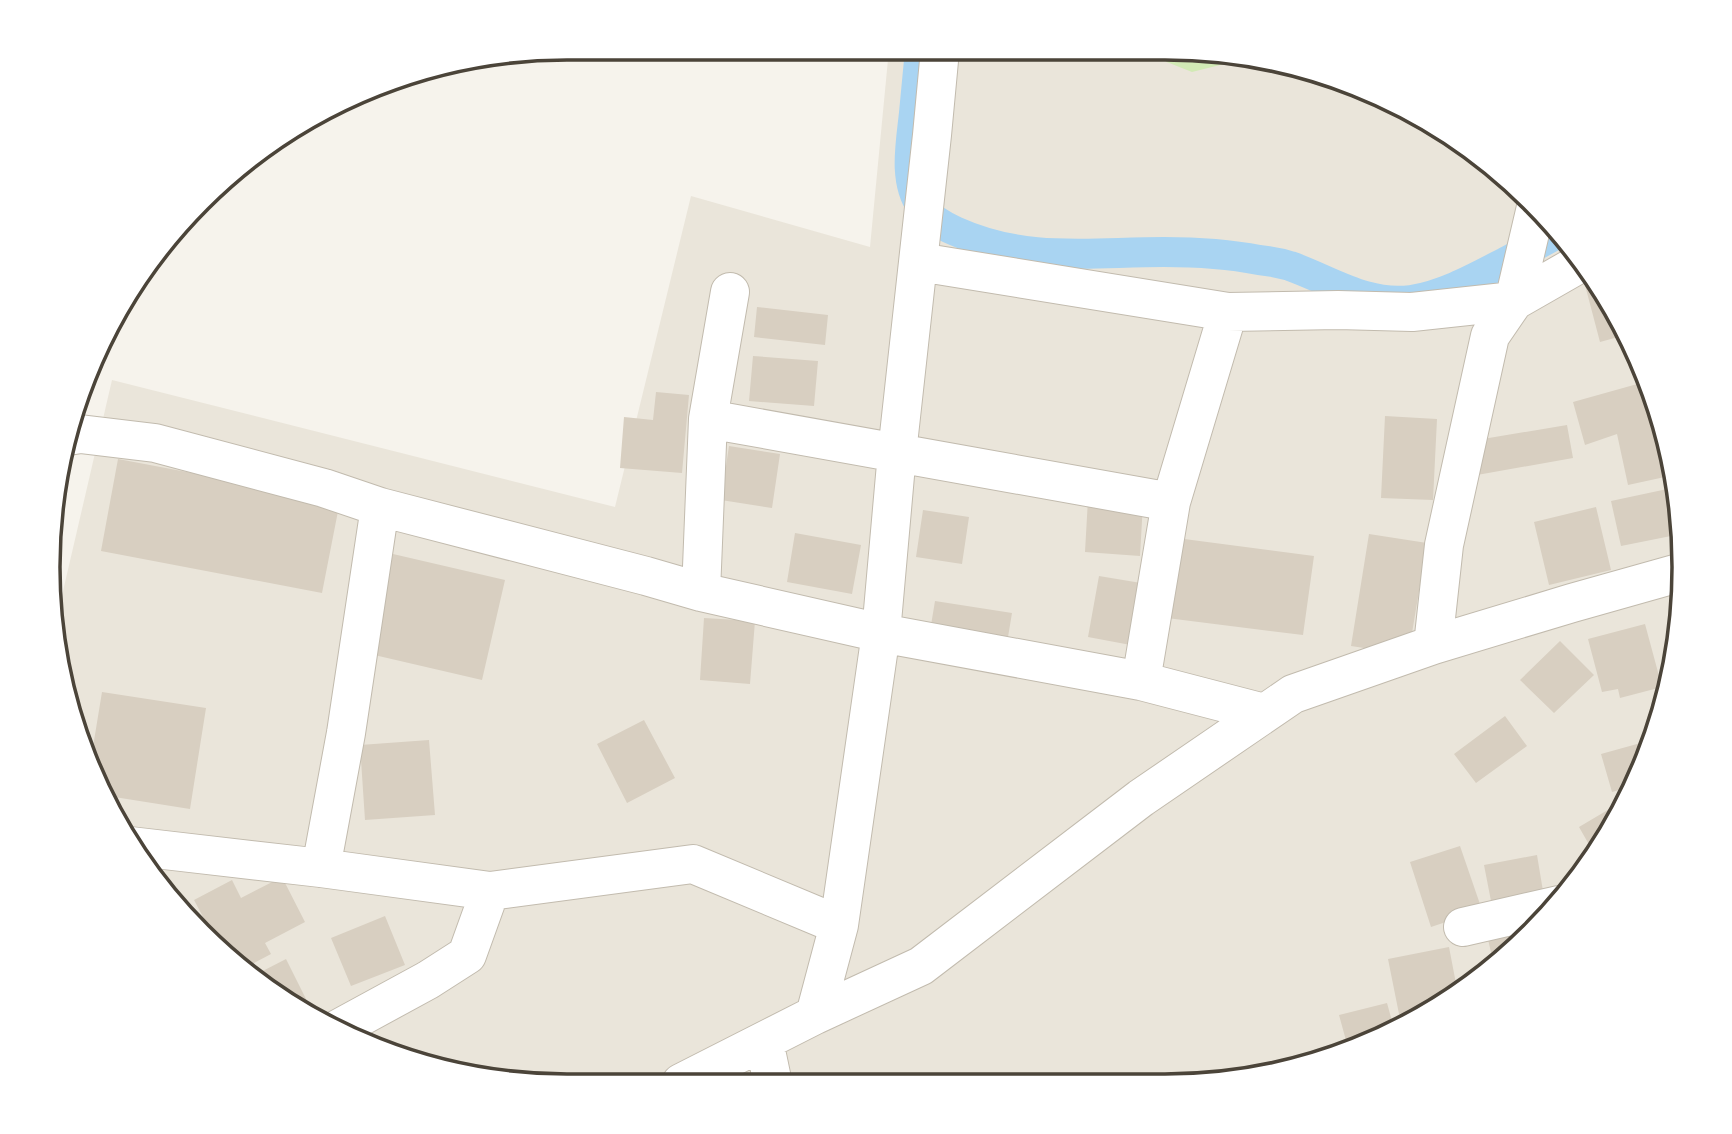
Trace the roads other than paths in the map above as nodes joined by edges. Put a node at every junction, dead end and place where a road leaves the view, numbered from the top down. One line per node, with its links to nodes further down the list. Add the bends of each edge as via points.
1 (939, 60): 3 (street)
2 (1534, 218): 6 (street)
3 (919, 262): 7 (street); 10 (street)
4 (1574, 267): 6 (street)
5 (730, 292): 8 (street)
6 (1514, 301): 7 (street, via 1412,312); 16 (street, via 1490,336 1444,545)
7 (1228, 312): 11 (street)
8 (708, 419): 10 (street); 14 (street)
9 (77, 434): 12 (street, via 155,443)
10 (897, 453): 11 (street); 15 (street)
11 (1171, 502): 17 (street)
12 (380, 507): 14 (street); 20 (street)
13 (1672, 575): 16 (street)
14 (701, 592): 15 (street)
15 (881, 633): 17 (street); 23 (street)
16 (1433, 645): 18 (street, via 1293,694)
17 (1141, 681): 18 (street)
18 (1264, 713): 25 (street, via 1140,798 921,966)
19 (144, 848): 20 (street)
20 (321, 868): 21 (street)
21 (491, 891): 23 (street, via 693,864); 26 (street, via 467,955)
22 (1540, 909): 24 (street)
23 (839, 925): 25 (street)
24 (1463, 927)
25 (815, 1015): 27 (street)
26 (346, 1024)
27 (764, 1041): 28 (street); 29 (street)
28 (699, 1074)
29 (771, 1074)

